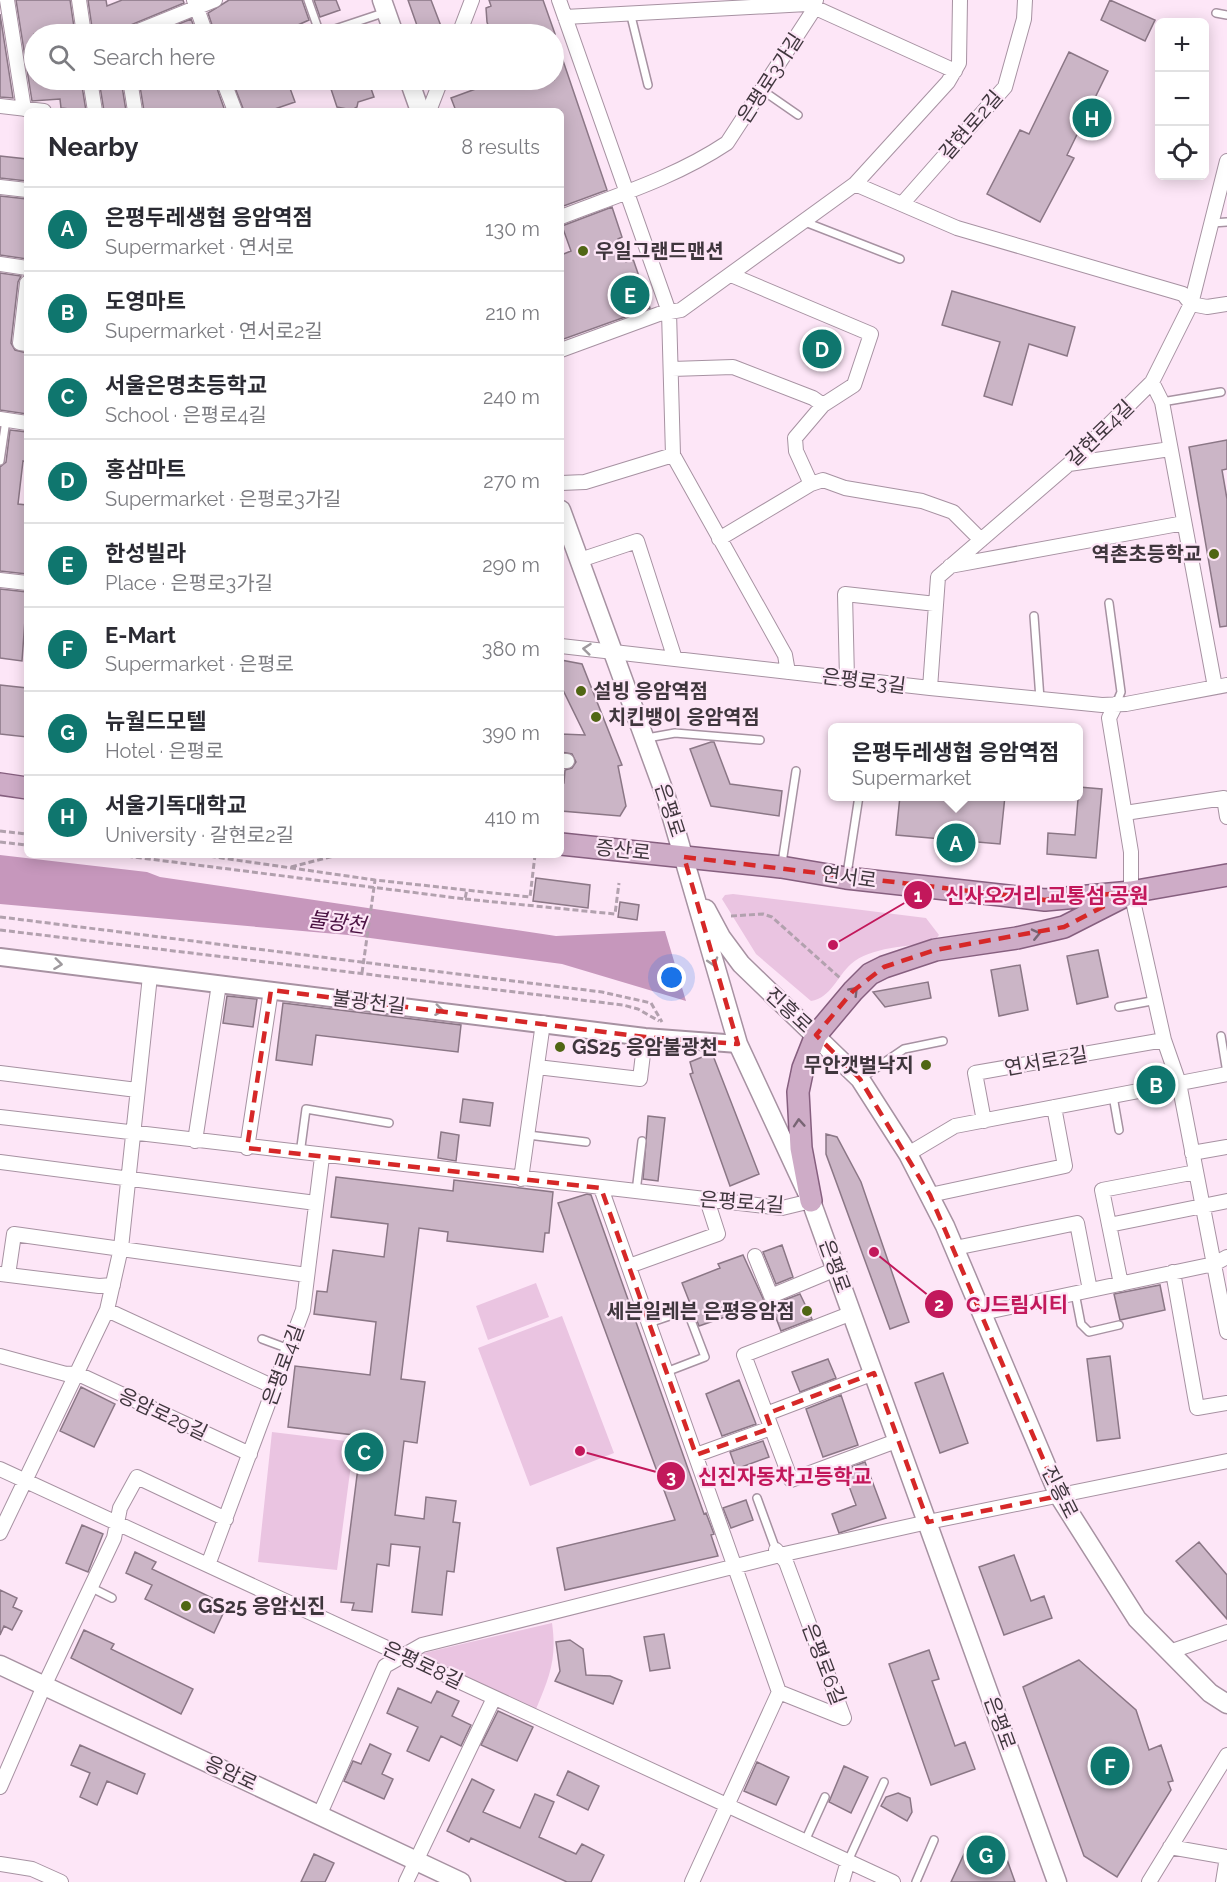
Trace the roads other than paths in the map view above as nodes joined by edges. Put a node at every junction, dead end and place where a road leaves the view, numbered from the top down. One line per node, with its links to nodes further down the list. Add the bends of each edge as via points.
1 (7, 0): 38 (street)
2 (79, 0): 17 (street)
3 (215, 0): 10 (street)
4 (308, 0): 20 (lane)
5 (472, 0): 23 (street)
6 (559, 0): 16 (street)
7 (960, 0): 24 (street, via 959,63)
8 (1025, 0): 45 (street, 갈현로2길, via 1024,20 1005,87)
9 (815, 3): 11 (street, 은평로3가길); 24 (street, via 824,14); 31 (street, 은평로3가길)
10 (195, 4): 18 (street); 19 (street)
11 (692, 5): 13 (street, 은평로3가길)
12 (384, 6): 21 (lane); 22 (main road)
13 (630, 12): 16 (street, 은평로3가길); 25 (lane)
14 (1216, 13): 15 (lane)
15 (1227, 15)
16 (565, 17): 44 (street)
17 (83, 24)
18 (152, 24)
19 (202, 24)
20 (316, 24)
21 (343, 24)
22 (390, 24)
23 (463, 24)
24 (955, 71): 41 (street)
25 (648, 85)
26 (92, 90): 33 (street)
27 (132, 90): 34 (street)
28 (227, 90): 35 (street)
29 (413, 90): 36 (main road)
30 (437, 90): 37 (street)
31 (762, 90): 39 (lane); 44 (street, 은평로3가길, via 727,143 708,156)
32 (0, 106): 38 (street)
33 (95, 108)
34 (135, 108)
35 (234, 108)
36 (419, 108)
37 (430, 108)
38 (24, 109)
39 (798, 115)
40 (1227, 161): 49 (street)
41 (855, 184): 45 (street); 47 (street)
42 (0, 187): 43 (street)
43 (24, 190)
44 (627, 193): 46 (street, 은평로3가길); 57 (street)
45 (902, 204): 54 (street, via 957,228 1183,294)
46 (564, 216)
47 (805, 222): 50 (lane); 53 (street)
48 (1227, 222): 49 (lane)
49 (1210, 223): 54 (street, 갈현로4길)
50 (900, 260)
51 (0, 264): 52 (street)
52 (24, 268)
53 (730, 275): 57 (street, via 681,310); 64 (street, via 871,334 854,385)
54 (1191, 304): 55 (street); 61 (street, 갈현로4길)
55 (1227, 304)
56 (24, 309): 58 (street, via 20,343)
57 (669, 312): 59 (street); 60 (street)
58 (24, 344)
59 (564, 349)
60 (672, 369): 64 (street, via 733,367); 68 (street)
61 (1152, 382): 63 (street); 70 (street, 갈현로4길)
62 (1221, 392): 63 (lane)
63 (1162, 402): 67 (street)
64 (823, 405): 72 (street, via 795,438 796,451)
65 (3, 420): 66 (street); 69 (lane)
66 (24, 423)
67 (1170, 449): 70 (street); 74 (street)
68 (673, 455): 71 (street, via 585,482); 75 (street)
69 (0, 461)
70 (1069, 464): 76 (street, 갈현로4길)
71 (564, 483)
72 (811, 484): 75 (street); 76 (street, via 823,480 845,488 922,501 953,512)
73 (564, 518): 77 (main road, 은평로)
74 (1184, 523): 78 (street); 89 (street)
75 (719, 539): 87 (street, via 785,656)
76 (981, 540): 78 (street, 갈현로4길)
77 (580, 560): 85 (main road, 은평로); 86 (street, via 637,541)
78 (949, 567): 82 (street, 갈현로4길, via 938,577)
79 (0, 580): 80 (street)
80 (24, 583)
81 (1109, 603): 92 (lane, via 1121,692)
82 (936, 604): 88 (street, via 844,594); 90 (street, 갈현로4길)
83 (1034, 616): 91 (lane)
84 (564, 646): 85 (street, one-way to 84)
85 (613, 651): 86 (street, 은평로3길); 93 (main road, 은평로)
86 (675, 659): 87 (street, 은평로3길)
87 (788, 672): 88 (street, 은평로3길)
88 (847, 679): 90 (street, 은평로3길)
89 (1221, 686): 92 (street, 은평로3길)
90 (930, 688): 91 (street, 은평로3길)
91 (1040, 699): 92 (street, 은평로3길)
92 (1116, 704): 99 (street, via 1109,718)
93 (645, 739): 94 (lane, via 675,733); 102 (main road, 은평로)
94 (760, 740)
95 (796, 771): 103 (lane)
96 (0, 784): 97 (main road)
97 (24, 788)
98 (858, 801): 105 (lane)
99 (1125, 813): 100 (street, via 1224,798); 106 (street, via 1131,852)
100 (1227, 817)
101 (564, 844): 102 (main road, 증산로)
102 (684, 857): 103 (main road, 연서로); 114 (main road, 진흥로, via 714,926 734,955); 119 (main road, 은평로, one-way to 119)
103 (781, 867): 105 (main road, 연서로)
104 (1227, 875): 106 (main road, 연서로)
105 (846, 878): 106 (main road, 연서로, via 1045,900)
106 (1131, 892): 111 (street); 114 (main road, one-way to 106, via 855,989 884,967 935,950 1064,927)
107 (0, 957): 108 (street, 불광천길, one-way to 108)
108 (150, 976): 109 (street, 불광천길); 125 (street)
109 (219, 984): 110 (street, 불광천길); 135 (street)
110 (271, 990): 113 (street, 불광천길, one-way to 113); 138 (street)
111 (1157, 1000): 112 (lane); 117 (street)
112 (1119, 1007)
113 (543, 1023): 116 (street, 불광천길); 120 (street)
114 (816, 1035): 123 (main road, 진흥로); 151 (main road, one-way to 114, via 801,1148 798,1092)
115 (1221, 1036): 122 (lane)
116 (645, 1037): 119 (street, 불광천길); 120 (street, via 640,1079)
117 (1164, 1040): 124 (street); 129 (street, 연서로2길, via 975,1073)
118 (943, 1041): 123 (lane, via 904,1049)
119 (738, 1044): 151 (main road, 은평로)
120 (537, 1067): 133 (street)
121 (0, 1073): 125 (street)
122 (1227, 1074): 124 (street)
123 (860, 1079): 140 (main road, 진흥로)
124 (1179, 1083): 126 (street); 141 (street)
125 (137, 1090): 132 (street)
126 (1113, 1096): 127 (street); 131 (lane)
127 (1054, 1107): 129 (street); 149 (street, via 1065,1166)
128 (0, 1117): 132 (street, 은평로4길)
129 (984, 1121): 140 (street, via 955,1126)
130 (389, 1123): 139 (lane, via 306,1109)
131 (1119, 1130)
132 (131, 1134): 135 (street, 은평로4길); 145 (street)
133 (528, 1135): 136 (lane); 146 (street)
134 (642, 1141): 148 (lane)
135 (195, 1142): 138 (street, 은평로4길)
136 (586, 1142)
137 (1227, 1147): 141 (street)
138 (247, 1148): 139 (street, 은평로4길)
139 (300, 1154): 142 (street, 은평로4길)
140 (908, 1154): 149 (main road, 진흥로)
141 (1192, 1154): 144 (street)
142 (322, 1157): 146 (street, 은평로4길); 153 (street, 은평로4길)
143 (0, 1162): 145 (street)
144 (1196, 1172): 154 (street); 155 (street, via 1102,1190)
145 (127, 1177): 153 (street); 156 (street)
146 (521, 1179): 147 (street, 은평로4길)
147 (602, 1188): 148 (street, 은평로4길); 161 (street)
148 (636, 1192): 150 (street, 은평로4길)
149 (930, 1195): 157 (main road, 진흥로)
150 (707, 1200): 151 (street, 은평로4길, via 782,1208); 161 (street, via 718,1234)
151 (811, 1201): 162 (main road, 은평로)
152 (1227, 1201): 154 (street)
153 (316, 1203): 165 (street, 은평로4길)
154 (1203, 1206): 155 (street); 160 (street)
155 (1109, 1226): 166 (street)
156 (120, 1248): 164 (street, via 14,1234); 165 (street); 167 (street)
157 (955, 1248): 168 (street, via 1077,1223); 172 (main road, 진흥로)
158 (755, 1256): 162 (street, via 771,1296)
159 (1227, 1257): 160 (street)
160 (1214, 1264): 163 (street); 175 (street)
161 (629, 1266): 173 (street)
162 (836, 1269): 171 (main road, 은평로)
163 (1173, 1272): 166 (street); 183 (street, via 1197,1408)
164 (4, 1274): 167 (street)
165 (307, 1275): 177 (street, 은평로4길, via 303,1310)
166 (1121, 1284): 168 (street)
167 (113, 1285): 170 (street)
168 (1090, 1290): 169 (street)
169 (1075, 1293): 172 (street); 174 (lane, via 1081,1324 1089,1332)
170 (107, 1310): 180 (street); 182 (street)
171 (852, 1313): 181 (main road, 은평로); 184 (street, via 744,1355)
172 (982, 1313): 192 (main road, 진흥로)
173 (649, 1323): 179 (street); 179 (lane, via 687,1310 705,1357)
174 (1119, 1325)
175 (1227, 1327)
176 (262, 1339): 177 (lane)
177 (289, 1348): 182 (street, 은평로4길)
178 (0, 1356): 180 (street, 응암로29길, via 66,1374)
179 (666, 1372): 188 (street)
180 (76, 1373): 187 (street, 응암로29길); 191 (street)
181 (874, 1373): 184 (street); 186 (main road, 은평로)
182 (274, 1387): 187 (street, 은평로4길)
183 (1227, 1403)
184 (766, 1414): 185 (street)
185 (771, 1428): 186 (street, via 791,1480); 188 (street)
186 (898, 1440): 195 (main road, 은평로)
187 (250, 1454): 194 (street, 은평로4길)
188 (696, 1455): 200 (street)
189 (1227, 1461): 192 (street)
190 (0, 1469): 191 (street, 은평로8길)
191 (25, 1480): 196 (street, 은평로8길); 197 (street)
192 (1059, 1496): 195 (street); 204 (main road, 진흥로, via 1137,1619)
193 (757, 1498): 198 (lane)
194 (226, 1519): 196 (street, via 137,1477 120,1508); 199 (street, 은평로4길)
195 (928, 1521): 198 (street); 230 (main road, 은평로)
196 (117, 1523): 199 (street, 은평로8길); 201 (street, via 114,1538)
197 (0, 1533)
198 (778, 1552): 200 (street); 208 (street, 은평로6길, via 786,1562 844,1718)
199 (208, 1565): 205 (street, 은평로8길)
200 (735, 1565): 205 (street, via 422,1645); 208 (street)
201 (90, 1587): 202 (lane); 207 (street)
202 (112, 1598)
203 (1227, 1632): 204 (street)
204 (1169, 1652): 210 (main road, 진흥로, via 1210,1693)
205 (405, 1656): 209 (street, 은평로8길); 216 (street, via 385,1666)
206 (0, 1665): 207 (main road, 응암로)
207 (44, 1686): 213 (street); 216 (main road, 응암로)
208 (778, 1692): 215 (street)
209 (494, 1698): 215 (street, 은평로8길); 221 (street)
210 (1227, 1704)
211 (1227, 1755): 219 (street)
212 (884, 1782): 220 (lane)
213 (0, 1788)
214 (825, 1797): 218 (lane)
215 (728, 1806): 218 (street, 은평로8길); 226 (street)
216 (319, 1816): 221 (main road, 응암로)
217 (934, 1840): 229 (lane)
218 (805, 1841): 220 (street, 은평로8길)
219 (1170, 1846): 231 (street); 232 (street, via 1227,1857)
220 (848, 1861): 227 (street); 228 (street, 은평로8길)
221 (416, 1863): 224 (street); 225 (main road, 응암로)
222 (0, 1864): 223 (street, via 33,1869)
223 (61, 1882)
224 (406, 1882)
225 (461, 1882)
226 (692, 1882)
227 (842, 1882)
228 (893, 1882)
229 (915, 1882)
230 (1057, 1882)
231 (1149, 1882)
232 (1223, 1882)

